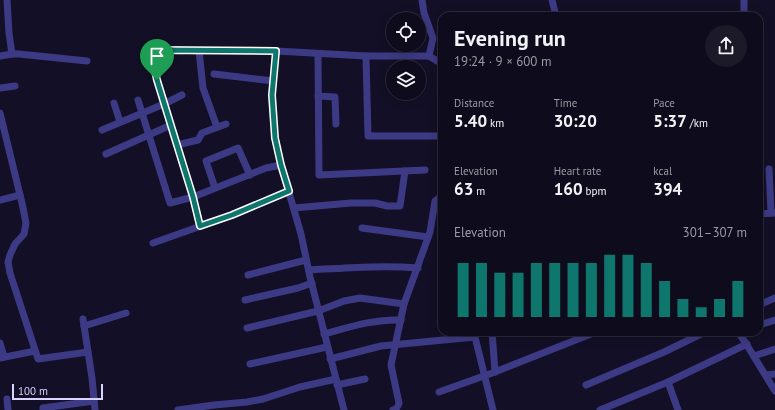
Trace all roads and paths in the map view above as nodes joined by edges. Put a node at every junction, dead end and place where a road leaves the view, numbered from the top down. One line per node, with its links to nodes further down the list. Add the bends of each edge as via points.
1 (7, 0): 9 (street)
2 (422, 0): 13 (street, via 433,38)
3 (552, 0): 5 (street)
4 (744, 0): 6 (street)
5 (555, 12)
6 (744, 12)
7 (199, 51): 8 (street); 24 (street, via 154,50 151,54); 31 (street, via 202,88)
8 (276, 51): 10 (street); 17 (street)
9 (12, 54): 11 (street); 14 (street)
10 (318, 54): 12 (street); 21 (street)
11 (0, 56)
12 (366, 56): 13 (street); 34 (street, via 368,136)
13 (429, 56): 15 (street)
14 (86, 61)
15 (438, 62)
16 (214, 74): 17 (street)
17 (273, 81): 37 (street, via 275,138)
18 (15, 86): 19 (street)
19 (0, 88)
20 (182, 95): 24 (street)
21 (318, 96): 29 (street, via 335,97); 40 (street, via 319,175)
22 (138, 100): 26 (street)
23 (114, 103): 27 (street)
24 (164, 104): 26 (street); 30 (street)
25 (0, 113): 44 (street)
26 (142, 113): 27 (street); 33 (street)
27 (120, 122): 32 (street)
28 (226, 124): 31 (street)
29 (336, 124)
30 (171, 125): 33 (street); 35 (street)
31 (217, 128): 35 (street, via 202,133 198,140)
32 (102, 130)
33 (149, 135): 36 (street); 45 (street, via 170,203)
34 (438, 136)
35 (177, 145): 45 (street)
36 (106, 154)
37 (281, 165): 41 (street); 43 (street)
38 (769, 169): 49 (street)
39 (425, 170): 40 (street)
40 (404, 171): 48 (street, via 400,206 351,203)
41 (250, 175): 42 (street); 42 (street, via 238,148 206,160)
42 (214, 188): 45 (street)
43 (289, 191): 48 (street); 51 (street)
44 (20, 195): 47 (street); 82 (street, via 26,223 24,234 14,244 8,262)
45 (193, 197): 51 (street)
46 (438, 198): 53 (street, via 434,201)
47 (0, 200)
48 (294, 208): 55 (street)
49 (773, 213): 50 (street)
50 (763, 214)
51 (200, 226): 54 (street)
52 (362, 228): 53 (street)
53 (428, 237): 56 (street)
54 (153, 242)
55 (306, 260): 57 (street); 58 (street)
56 (418, 268): 57 (street, via 396,266); 63 (street)
57 (308, 270): 59 (street)
58 (248, 275)
59 (312, 283): 61 (street); 64 (street)
60 (775, 298): 62 (street)
61 (245, 300)
62 (763, 303)
63 (404, 304): 64 (street, via 360,298); 66 (street)
64 (318, 311): 69 (street); 70 (street)
65 (126, 313): 83 (street, via 83,323)
66 (401, 320): 70 (street, via 374,321); 79 (street)
67 (775, 320): 68 (street)
68 (763, 324)
69 (247, 328)
70 (324, 334): 80 (street)
71 (461, 336): 79 (street)
72 (475, 336): 90 (street)
73 (492, 336): 88 (street)
74 (586, 336): 88 (street)
75 (696, 336): 95 (street)
76 (742, 336): 78 (street)
77 (0, 343): 85 (street)
78 (747, 344): 84 (street); 94 (street)
79 (396, 345): 86 (street, via 381,346); 105 (street, via 391,365 399,403)
80 (327, 347): 86 (street); 87 (street)
81 (775, 349): 84 (street)
82 (35, 351): 83 (street, via 38,359); 85 (street)
83 (88, 352): 99 (street)
84 (754, 356): 91 (street)
85 (2, 357)
86 (330, 359): 93 (street)
87 (250, 364)
88 (495, 372): 90 (street)
89 (775, 374): 91 (street)
90 (484, 376): 97 (street); 106 (street)
91 (766, 376): 96 (street)
92 (365, 379): 93 (street)
93 (336, 382): 103 (street, via 300,387 247,402); 104 (street)
94 (668, 382): 107 (street); 108 (street)
95 (586, 385)
96 (775, 391)
97 (439, 392)
98 (7, 400): 100 (street)
99 (94, 401): 101 (street); 102 (street)
100 (8, 410)
101 (43, 410)
102 (94, 410)
103 (178, 410)
104 (342, 410)
105 (393, 410)
106 (493, 410)
107 (600, 410)
108 (678, 410)

